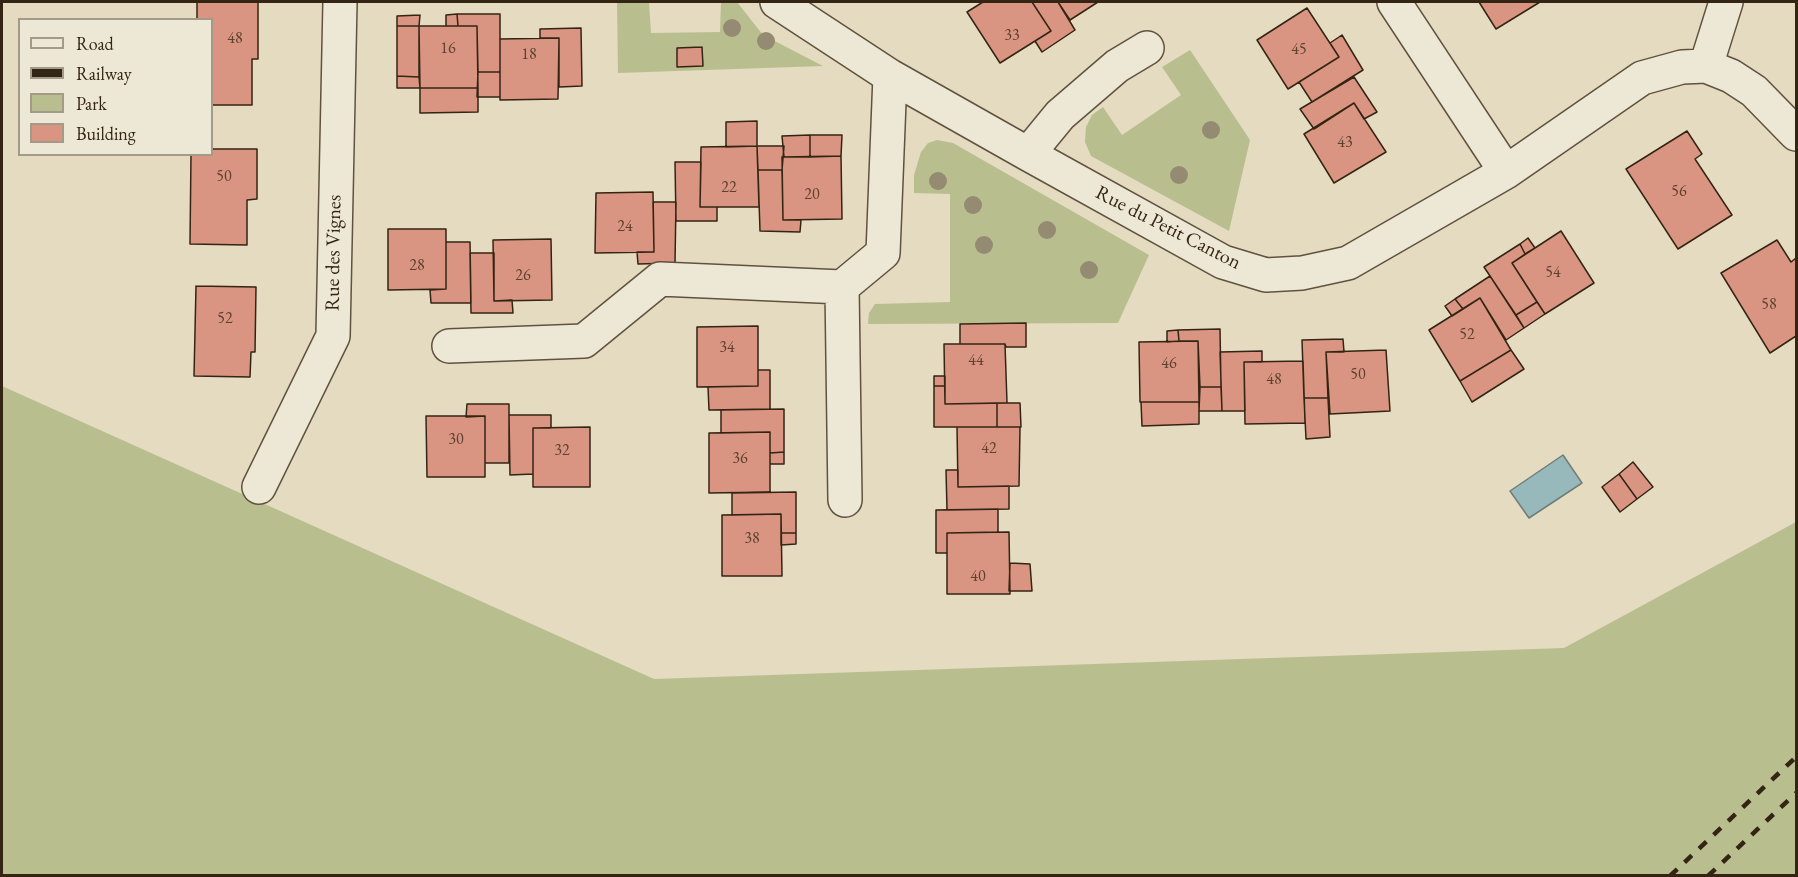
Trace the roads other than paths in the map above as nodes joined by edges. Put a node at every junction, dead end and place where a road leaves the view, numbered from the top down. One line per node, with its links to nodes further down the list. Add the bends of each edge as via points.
1 (340, 2): 13 (street, Rue des Vignes, via 333,336)
2 (777, 2): 7 (street, Rue du Petit Canton)
3 (1394, 2): 10 (street)
4 (1726, 2): 6 (street)
5 (1147, 48): 9 (street, via 1117,66 1060,115)
6 (1706, 66): 8 (street, Rue du Petit Canton, via 1754,91); 10 (street, Rue du Petit Canton, via 1682,67 1642,78)
7 (890, 76): 9 (street, Rue du Petit Canton); 11 (street, via 883,253)
8 (1797, 134)
9 (1028, 154): 10 (street, Rue du Petit Canton, via 1223,262 1266,275 1302,273 1348,263)
10 (1506, 172)
11 (842, 287): 12 (street, via 660,279 584,341); 14 (street)
12 (449, 346)
13 (259, 487)
14 (845, 500)

